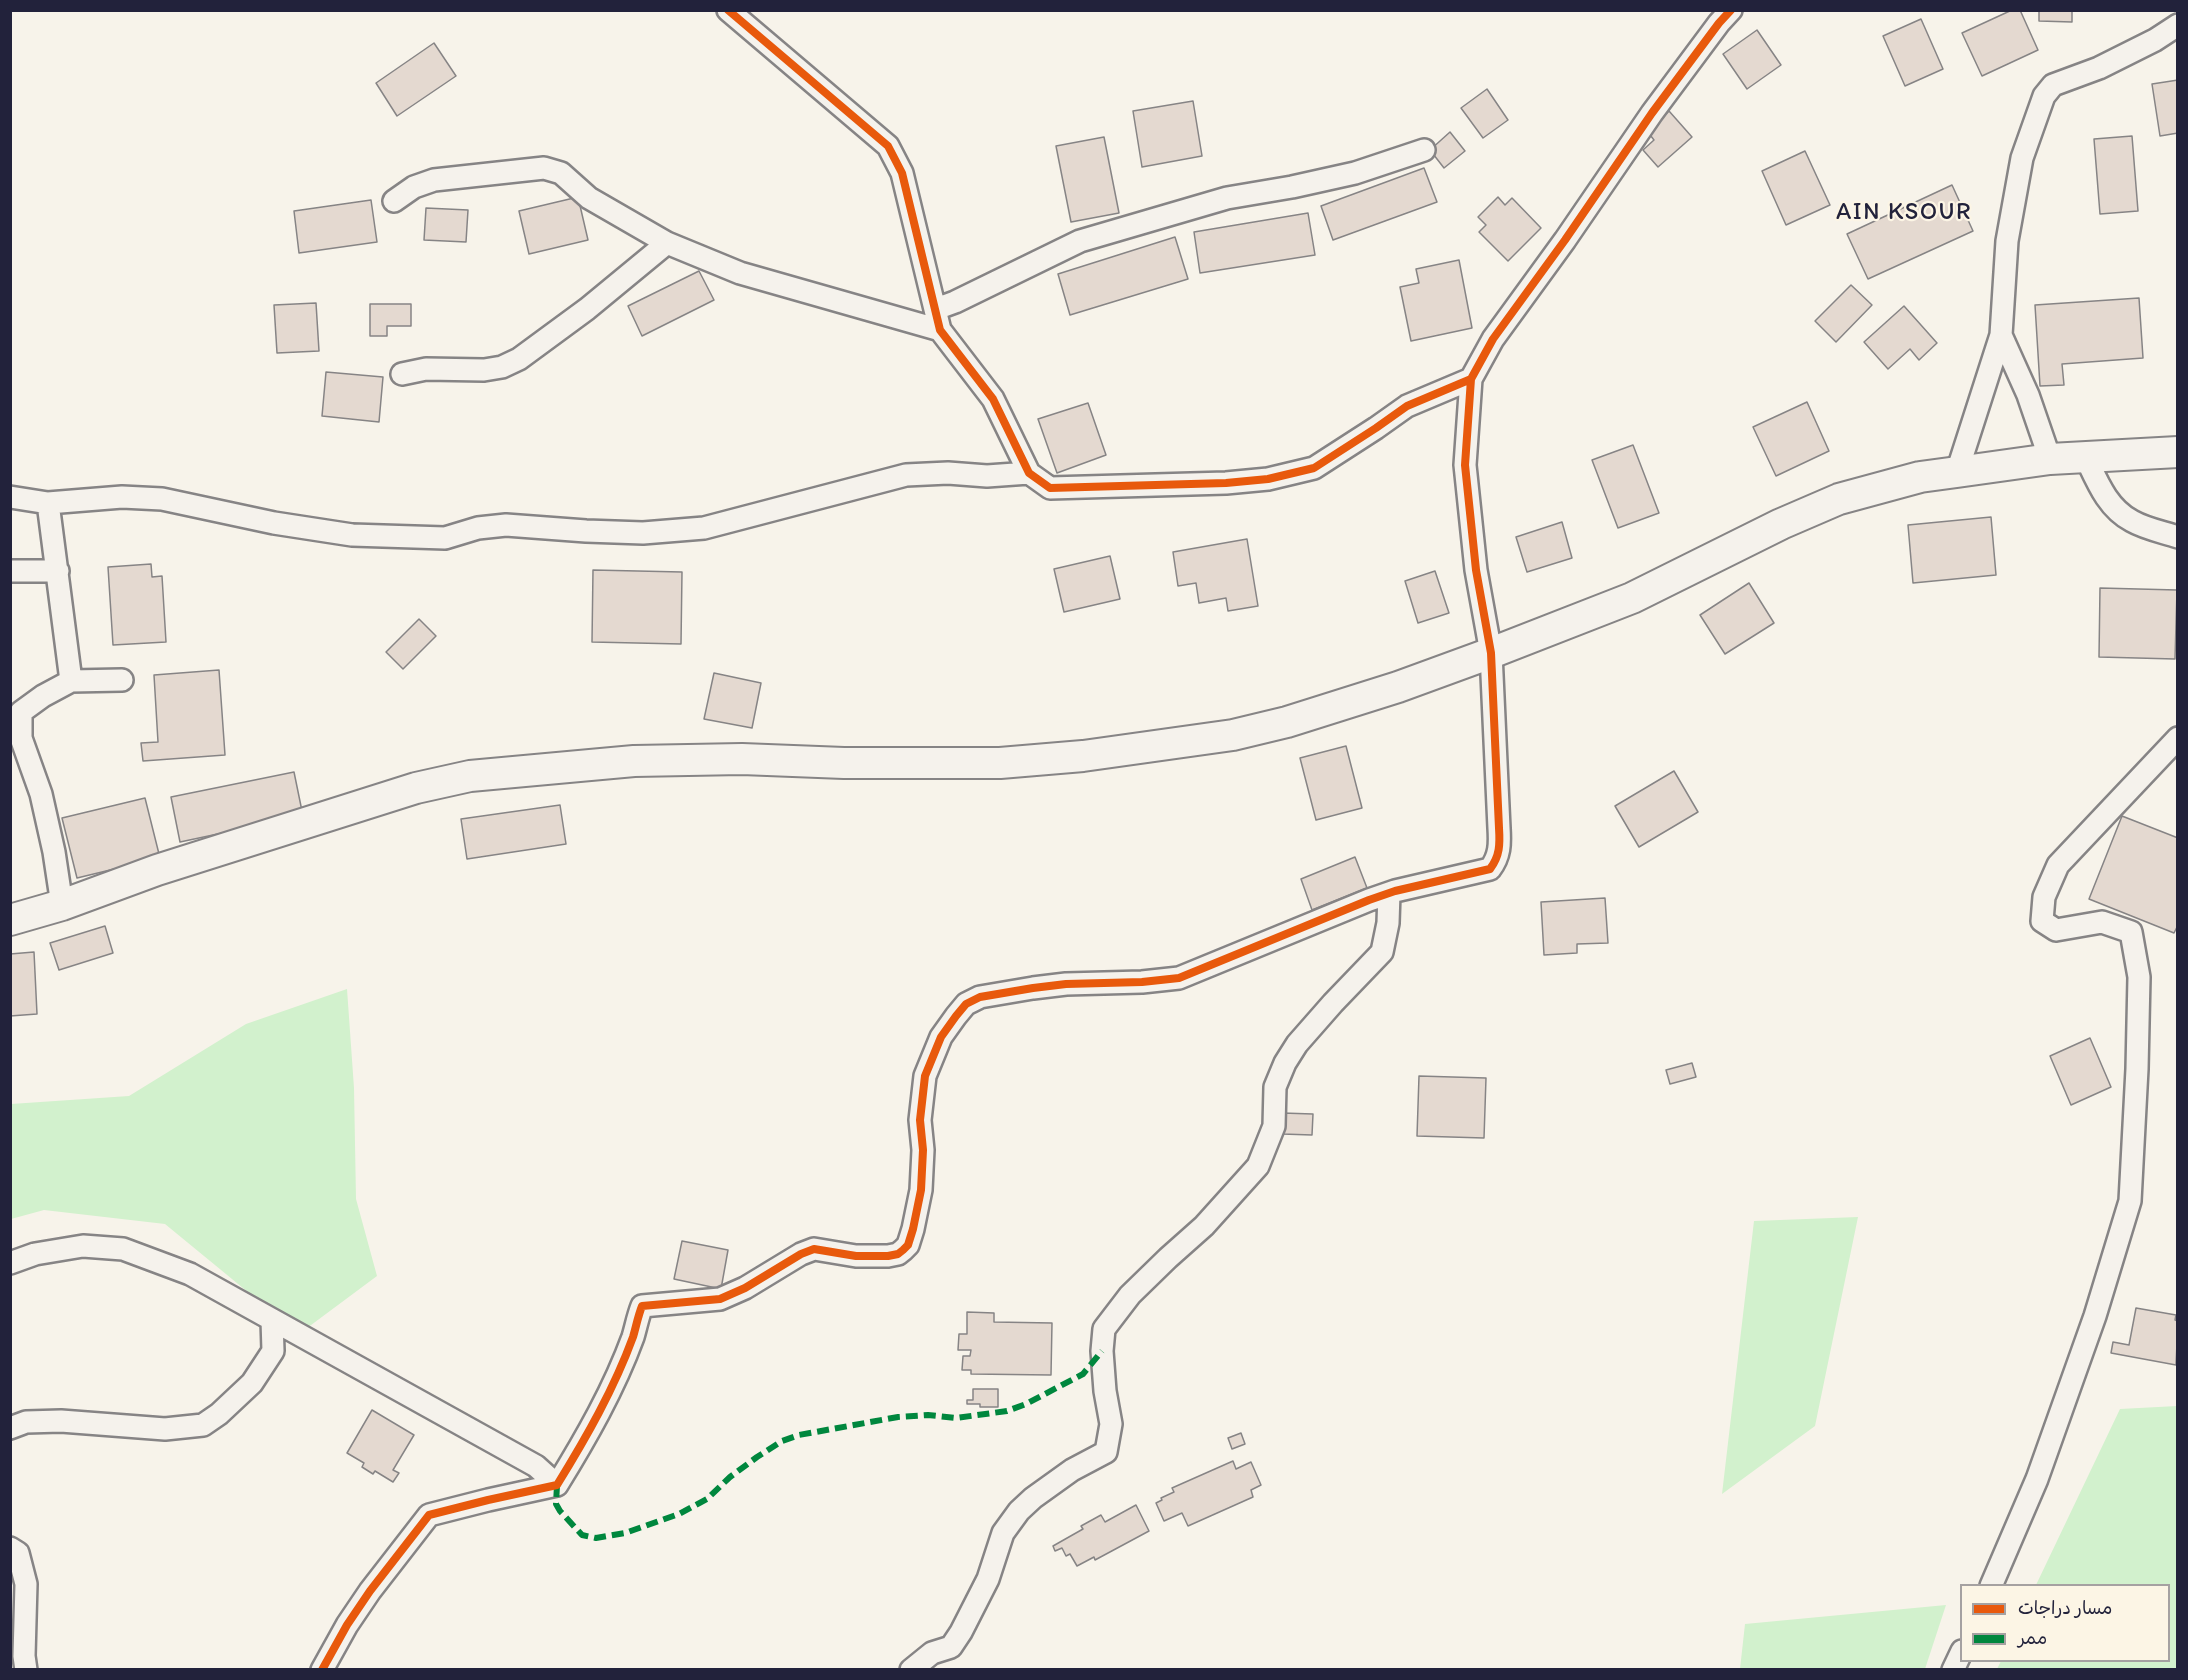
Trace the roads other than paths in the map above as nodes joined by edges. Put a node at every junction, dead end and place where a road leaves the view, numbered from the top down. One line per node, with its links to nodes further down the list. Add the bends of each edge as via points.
1 (728, 10): 7 (street, via 888,146 902,173)
2 (1731, 10): 11 (street, via 1652,113 1493,339)
3 (2173, 33): 9 (street, via 2053,85 2044,96 2022,158 2007,241)
4 (1424, 150): 7 (street, via 1355,173 1227,198 1080,241)
5 (394, 201): 6 (street, via 414,187 434,180 544,168 561,173 589,198)
6 (667, 243): 8 (street, via 740,273); 10 (street, via 587,309 502,367 426,369)
7 (936, 309): 8 (street)
8 (940, 330): 16 (street, via 993,399)
9 (2001, 335): 14 (street, via 2028,395); 15 (street)
10 (402, 374)
11 (1471, 379): 16 (street, via 1407,406 1314,468 1268,479 1050,488); 22 (street, via 1465,465 1476,570)
12 (2178, 452): 13 (main road)
13 (2085, 456): 14 (main road); 19 (street, via 2103,494 2116,510 2131,521)
14 (2050, 459): 15 (main road)
15 (1957, 472): 22 (main road, via 1920,477 1839,499 1632,598)
16 (1029, 473): 18 (street, via 906,474 704,528 643,533 506,525 445,538 352,536 162,500 122,497)
17 (10, 497): 18 (street)
18 (48, 503): 21 (street)
19 (2178, 537)
20 (10, 571): 21 (street)
21 (58, 571): 24 (street)
22 (1491, 653): 26 (street, via 1500,847 1497,859 1490,869 1475,874); 27 (main road, via 1287,722 1233,735 1083,756 1000,763 634,760 470,776 416,788 260,837)
23 (122, 680): 24 (street)
24 (71, 681): 27 (street, via 21,712 21,738 41,794)
25 (2178, 738): 34 (street, via 2058,865 2044,897 2043,921 2056,930 2102,922 2131,932 2139,977 2130,1201 2095,1316 2037,1479)
26 (1389, 893): 32 (street, via 1179,978 1033,988 980,998 966,1005 941,1037 925,1076 920,1120 921,1191 908,1245 898,1254 888,1256 856,1256 814,1249 720,1299 642,1306 633,1337 601,1406); 38 (street, via 1382,952 1297,1044 1285,1063 1275,1087 1274,1126 1258,1166 1204,1226 1130,1295 1104,1329 1102,1351 1111,1424 1106,1452 1072,1470 1019,1511 1003,1533 988,1580 956,1640 951,1647 932,1653)
27 (62, 905): 28 (main road)
28 (10, 920)
29 (10, 1263): 30 (street, via 35,1254 83,1246 123,1249 190,1274)
30 (272, 1320): 31 (street, via 273,1351 252,1383 203,1425 165,1429 61,1421 26,1422); 32 (street, via 536,1466)
31 (10, 1428)
32 (556, 1485): 37 (street, via 429,1515 370,1591)
33 (10, 1548): 36 (street, via 18,1553 26,1584)
34 (1992, 1584)
35 (1960, 1655): 39 (street)
36 (26, 1670)
37 (322, 1670)
38 (911, 1670)
39 (1953, 1670)

